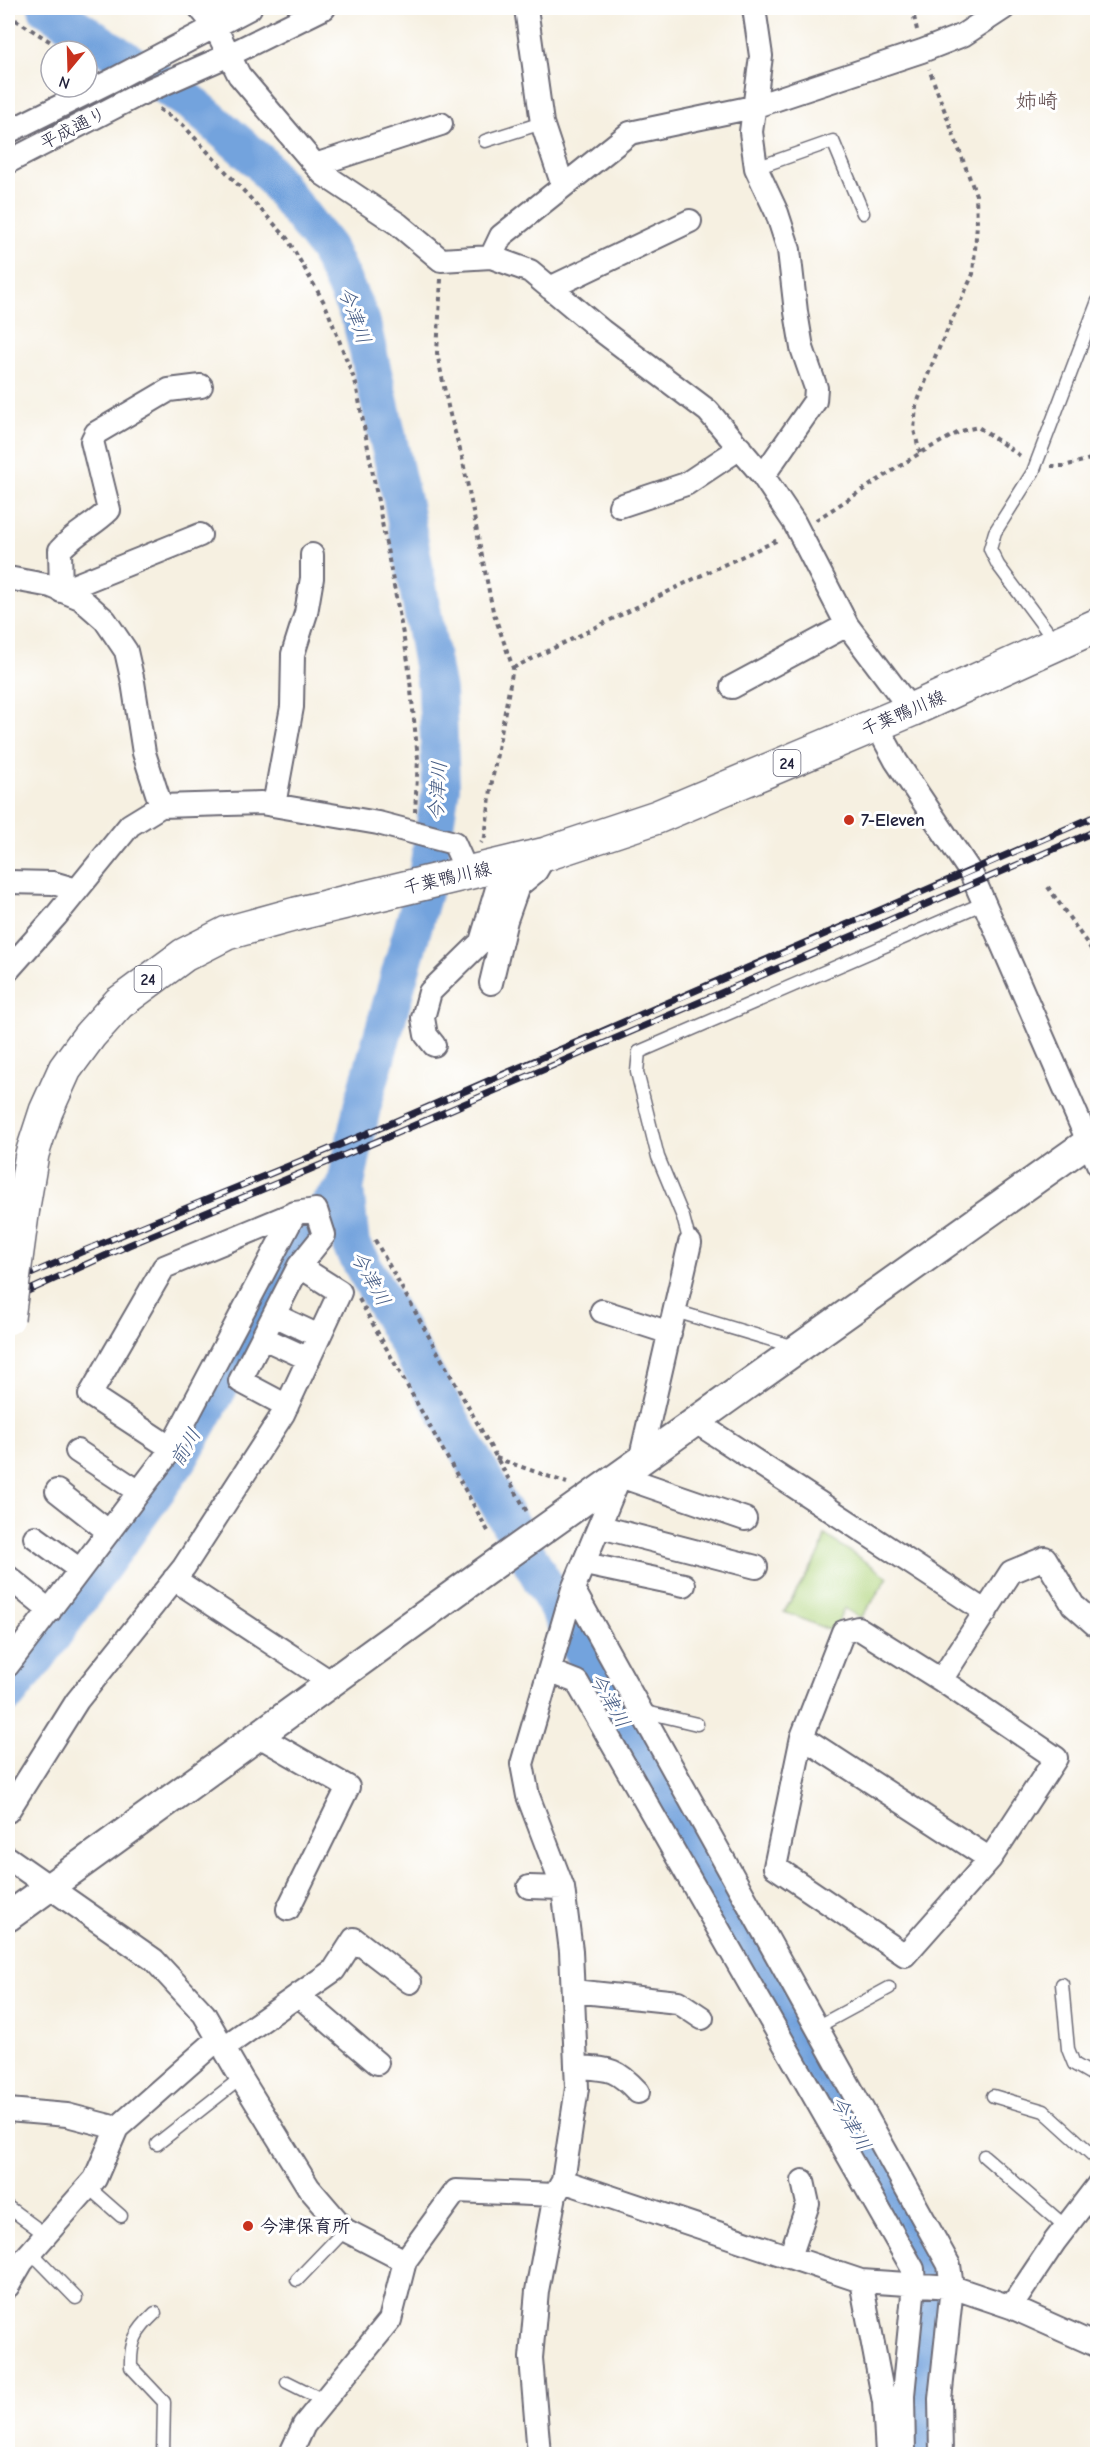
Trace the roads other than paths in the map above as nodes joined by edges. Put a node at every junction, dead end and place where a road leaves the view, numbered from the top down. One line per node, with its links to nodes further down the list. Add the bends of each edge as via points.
1 (250, 8): 6 (street)
2 (324, 8): 7 (street)
3 (526, 8): 9 (street)
4 (754, 8): 8 (street, via 761,56)
5 (1004, 8): 8 (street, via 963,35)
6 (207, 13): 7 (street); 11 (street, 平成通り, via 164,53)
7 (229, 55): 13 (street, 平成通り, via 138,95); 14 (street, via 239,75)
8 (753, 107): 15 (street, via 751,132); 16 (street, via 630,133)
9 (542, 123): 12 (lane); 16 (street)
10 (441, 124): 14 (street)
11 (8, 132)
12 (485, 141)
13 (8, 162)
14 (315, 165): 19 (street, via 441,260)
15 (756, 168): 17 (lane, via 833,141); 24 (street, via 789,250 802,348 816,388 815,400)
16 (563, 186): 19 (street, via 501,236)
17 (863, 213)
18 (690, 221): 20 (street)
19 (490, 257): 20 (street, via 530,271)
20 (550, 288): 23 (street, via 708,411)
21 (1098, 301): 32 (lane, via 1033,472 995,532 990,549)
22 (201, 386): 29 (street, via 169,390 96,433 92,441 109,510 60,550)
23 (740, 448): 24 (street); 25 (street, via 686,484)
24 (763, 476): 30 (street, via 800,531)
25 (620, 506)
26 (200, 535): 29 (street)
27 (312, 555): 36 (street, via 306,613 293,654 292,707)
28 (8, 578): 29 (street)
29 (62, 591): 37 (street, via 80,598 105,621 126,651 144,753)
30 (847, 625): 33 (street); 34 (street)
31 (1098, 625): 32 (main road, 千葉鴨川線 / 24)
32 (1057, 644): 34 (main road, 千葉鴨川線 / 24)
33 (732, 687)
34 (911, 710): 35 (main road, 千葉鴨川線 / 24)
35 (876, 724): 38 (main road, 千葉鴨川線 / 24, via 657,817); 43 (street, via 896,761 971,873)
36 (274, 805): 37 (street); 40 (street, via 378,823 454,843)
37 (161, 806): 42 (street, via 130,825)
38 (546, 854): 39 (main road, 千葉鴨川線 / 24); 45 (street, via 536,871 518,886)
39 (504, 865): 40 (main road, 千葉鴨川線 / 24); 46 (street, via 481,942 430,992 423,1018 426,1035)
40 (467, 872): 54 (main road, 千葉鴨川線 / 24, bridge, via 227,933 184,955 119,1003 90,1035 60,1080 46,1111 32,1154)
41 (8, 882): 42 (street, via 53,883)
42 (77, 890): 44 (street)
43 (984, 903): 47 (street); 49 (lane, via 639,1052 637,1072 658,1157)
44 (8, 970)
45 (491, 983)
46 (434, 1045)
47 (1094, 1147): 58 (street)
48 (295, 1213): 50 (street, via 316,1210 324,1235); 62 (street); 62 (street, via 164,1267 90,1395)
49 (690, 1243): 52 (street)
50 (299, 1266): 53 (street); 56 (street, via 340,1292)
51 (602, 1311): 55 (street)
52 (675, 1311): 55 (street); 58 (lane)
53 (274, 1315): 56 (street); 57 (street)
54 (8, 1318)
55 (670, 1333): 64 (street)
56 (319, 1336): 59 (street)
57 (264, 1338): 59 (street); 60 (street, via 240,1381)
58 (800, 1348): 61 (street)
59 (309, 1359): 60 (street)
60 (287, 1406): 75 (street)
61 (696, 1422): 64 (street); 79 (street)
62 (171, 1448): 66 (street)
63 (77, 1451): 66 (street)
64 (630, 1468): 67 (street); 68 (street); 84 (street)
65 (57, 1491): 69 (street)
66 (139, 1492): 69 (street)
67 (746, 1519)
68 (600, 1527): 71 (street); 72 (street)
69 (109, 1532): 73 (street)
70 (35, 1537): 73 (street)
71 (585, 1564): 76 (street); 77 (street)
72 (756, 1567)
73 (80, 1570): 78 (street)
74 (8, 1577): 78 (street)
75 (174, 1579): 84 (street); 89 (street, via 77,1701)
76 (684, 1585)
77 (573, 1589): 82 (street); 85 (street)
78 (50, 1611): 81 (street)
79 (986, 1612): 80 (street, via 1011,1572 1045,1558 1073,1605); 83 (street)
80 (1098, 1627)
81 (11, 1653)
82 (549, 1671): 94 (street, via 522,1764 528,1796); 130 (street, via 577,1682 913,2269)
83 (941, 1680): 88 (street, via 858,1628 843,1632); 91 (street, via 1056,1758)
84 (332, 1683): 87 (street)
85 (642, 1711): 86 (lane); 103 (street)
86 (697, 1724)
87 (259, 1736): 93 (street); 95 (street, via 348,1787)
88 (802, 1737): 91 (street); 91 (street, via 775,1868 905,1955)
89 (8, 1811)
90 (8, 1858): 93 (street)
91 (990, 1858)
92 (529, 1887): 94 (street)
93 (49, 1888): 96 (street); 104 (street, via 154,1960 204,2014)
94 (563, 1888): 100 (street)
95 (288, 1909)
96 (8, 1917)
97 (410, 1982): 101 (street, via 354,1939 334,1970)
98 (1062, 1984): 108 (lane, via 1068,2049 1074,2064)
99 (888, 1988): 103 (lane)
100 (573, 1991): 102 (street, via 678,2002); 106 (street)
101 (298, 1995): 104 (street); 105 (street)
102 (702, 2018)
103 (817, 2027): 132 (street, via 949,2265)
104 (221, 2043): 107 (street); 112 (street)
105 (377, 2063)
106 (576, 2067): 109 (street, via 611,2069); 119 (street, via 577,2088)
107 (240, 2078): 113 (lane); 123 (street, via 309,2188)
108 (1098, 2078)
109 (638, 2092)
110 (993, 2096): 115 (lane, via 1044,2111)
111 (8, 2110): 112 (street, via 67,2115)
112 (117, 2128): 118 (street, via 95,2180)
113 (157, 2144)
114 (984, 2156): 122 (lane)
115 (1098, 2160)
116 (803, 2181): 126 (street, via 808,2204)
117 (1098, 2185): 122 (street)
118 (88, 2187): 121 (lane); 124 (street)
119 (559, 2188): 126 (street); 127 (street, via 456,2191); 141 (street, via 537,2291 531,2358)
120 (8, 2207): 124 (lane)
121 (121, 2216)
122 (1066, 2227): 134 (street)
123 (345, 2230): 127 (street); 128 (lane)
124 (46, 2235): 125 (street)
125 (31, 2252): 131 (street); 133 (lane)
126 (790, 2257): 129 (street)
127 (405, 2261): 138 (street, via 390,2320)
128 (297, 2280)
129 (861, 2281): 130 (street); 142 (street, via 884,2402)
130 (914, 2285): 132 (street); 143 (street, via 903,2395)
131 (8, 2286)
132 (952, 2287): 134 (street); 144 (street, via 940,2399)
133 (76, 2298)
134 (1011, 2307): 136 (street)
135 (154, 2313): 140 (lane, via 138,2329 130,2351 131,2367 164,2402)
136 (1098, 2346)
137 (287, 2382): 138 (lane)
138 (323, 2400): 139 (street, via 304,2424)
139 (292, 2453)
140 (163, 2454)
141 (539, 2454)
142 (887, 2454)
143 (904, 2454)
144 (941, 2454)

